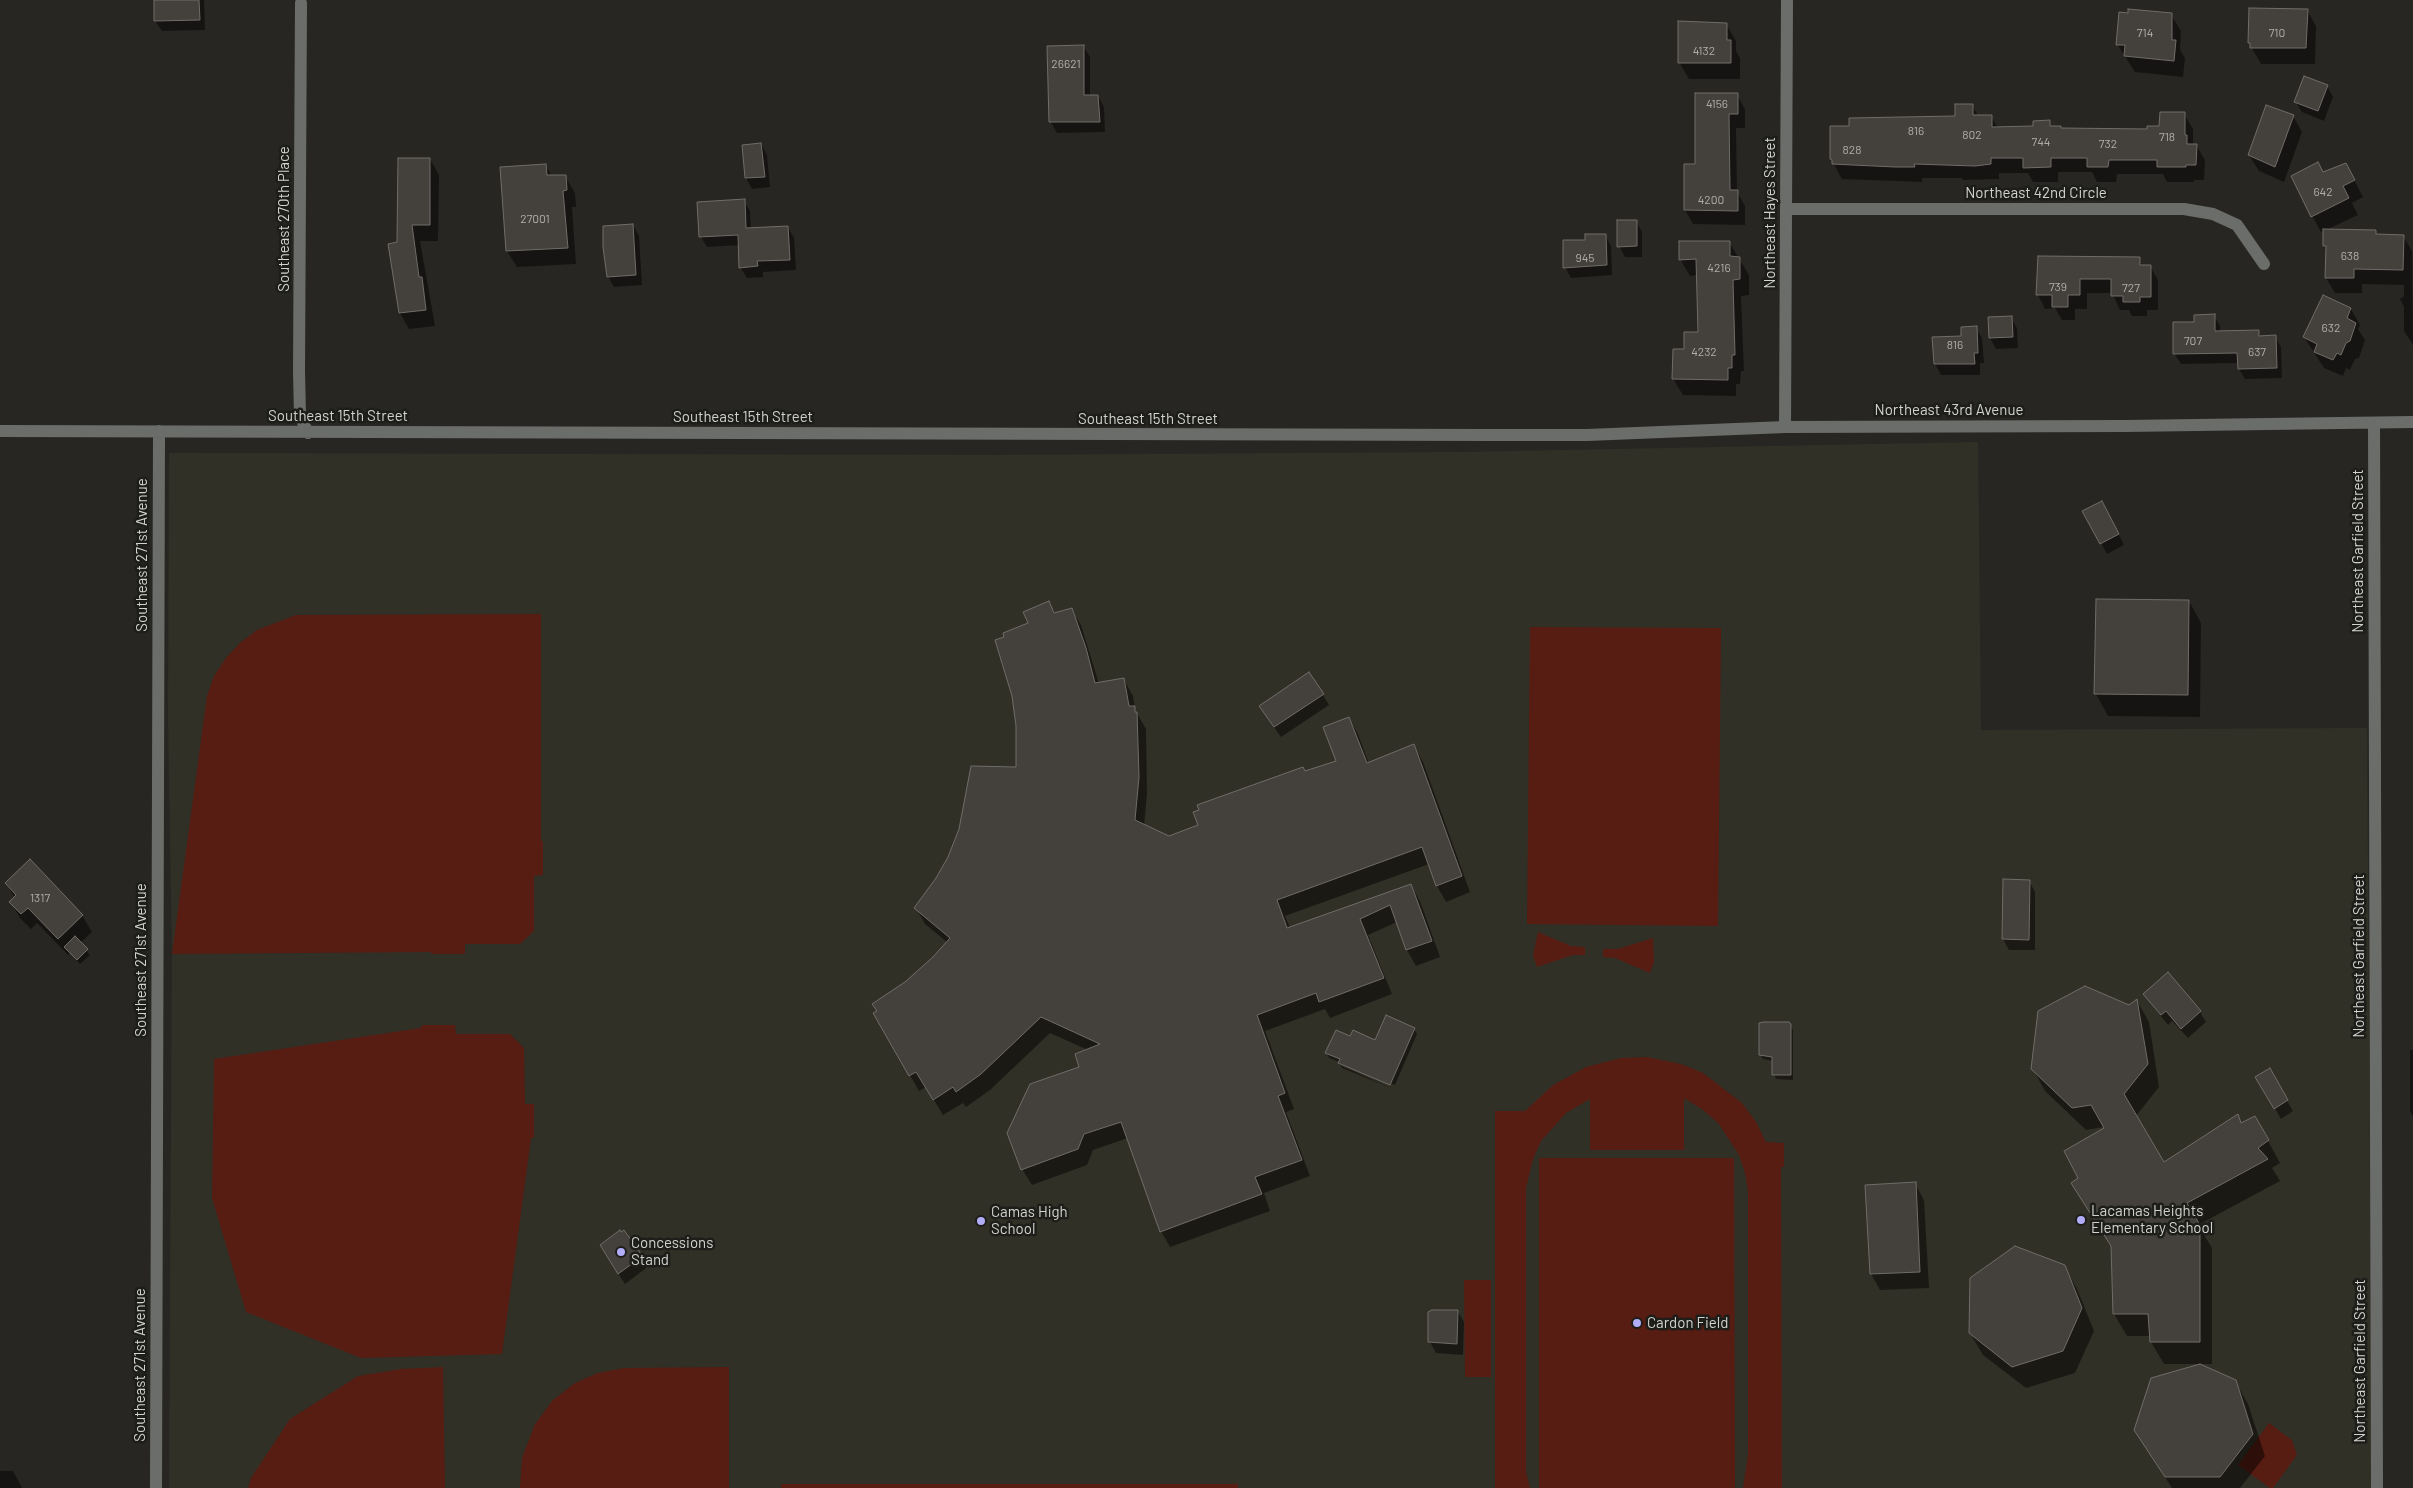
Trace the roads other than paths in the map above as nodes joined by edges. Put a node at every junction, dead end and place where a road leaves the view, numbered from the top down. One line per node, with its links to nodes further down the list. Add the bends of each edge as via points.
1 (1786, 0): 3 (street, Northeast Hayes Street)
2 (301, 3): 10 (street, Southeast 270th Place, via 299,371 300,416)
3 (1786, 210): 4 (street, Northeast 42nd Circle, via 2184,209 2213,214 2237,225); 7 (street, Northeast Hayes Street)
4 (2264, 264)
5 (2413, 422): 6 (street, Northeast 43rd Avenue)
6 (2374, 423): 7 (street, Northeast 43rd Avenue); 13 (street, Northeast Garfield Street)
7 (1785, 426): 11 (street, Northeast 43rd Avenue, via 1587,435)
8 (0, 431): 9 (street, Southeast 15th Street)
9 (159, 431): 10 (street, Southeast 15th Street); 12 (street, Southeast 271st Avenue)
10 (308, 433): 11 (street, Southeast 15th Street)
11 (1485, 435)
12 (156, 1488)
13 (2377, 1488)

